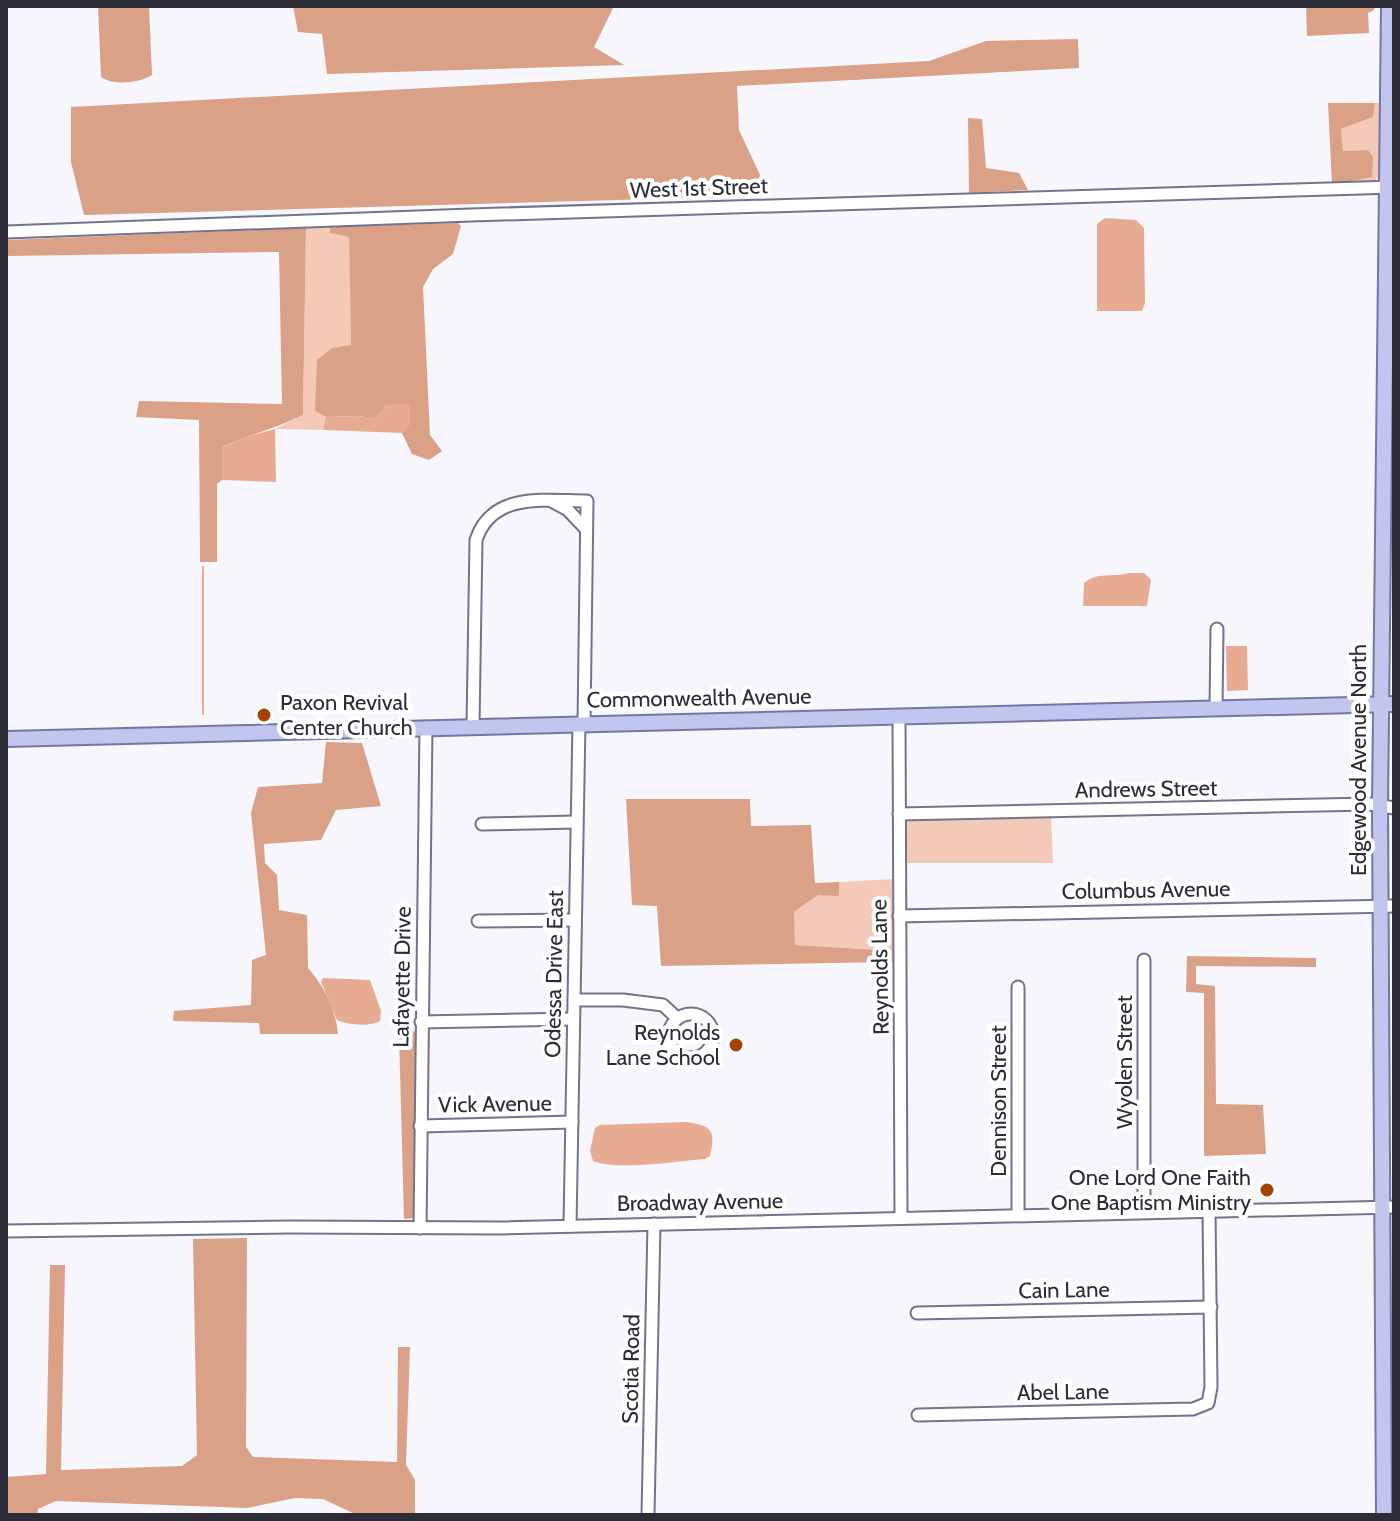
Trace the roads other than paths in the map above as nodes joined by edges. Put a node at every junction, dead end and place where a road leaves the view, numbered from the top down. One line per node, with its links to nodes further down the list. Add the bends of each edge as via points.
1 (1389, 6): 2 (main road, Edgewood Avenue North)
2 (1391, 88): 3 (main road, Edgewood Avenue North)
3 (1391, 188): 4 (street, West 1st Street); 5 (main road, Edgewood Avenue North)
4 (6, 232)
5 (1390, 280): 6 (main road, Edgewood Avenue North)
6 (1389, 377): 7 (main road, Edgewood Avenue North)
7 (1389, 472): 10 (main road, Edgewood Avenue North)
8 (552, 501): 9 (street); 9 (street, Odessa Drive East, via 587,501); 16 (street, via 505,506 480,529 474,555)
9 (586, 529): 15 (street, Odessa Drive East)
10 (1388, 570): 12 (main road, Edgewood Avenue North)
11 (1217, 629): 13 (street)
12 (1387, 704): 13 (main road, Commonwealth Avenue); 19 (main road, Edgewood Avenue North)
13 (1216, 708): 14 (main road, Commonwealth Avenue)
14 (899, 716): 15 (main road, Commonwealth Avenue); 20 (street, Reynolds Lane)
15 (581, 722): 16 (main road, Commonwealth Avenue); 21 (street, Odessa Drive East)
16 (473, 725): 17 (main road, Commonwealth Avenue)
17 (426, 727): 18 (main road, Commonwealth Avenue); 33 (street, Lafayette Drive)
18 (6, 739)
19 (1387, 806): 20 (street, Andrews Street); 23 (main road, Edgewood Avenue North)
20 (899, 814): 25 (street, Reynolds Lane)
21 (576, 822): 22 (street); 26 (street, Odessa Drive East)
22 (482, 824)
23 (1387, 870): 24 (main road, Edgewood Avenue North)
24 (1387, 906): 25 (street, Columbus Avenue); 34 (main road, Edgewood Avenue North)
25 (899, 916): 41 (street, Reynolds Lane)
26 (575, 920): 27 (street); 30 (street, Odessa Drive East)
27 (478, 921)
28 (1144, 960): 39 (street, Wyolen Street)
29 (1018, 987): 40 (street, Dennison Street)
30 (574, 1000): 31 (street, via 663,1005); 32 (street, Odessa Drive East)
31 (677, 1018): 31 (street, via 668,1032 674,1051 694,1059 707,1052 713,1038 710,1024 697,1015)
32 (573, 1019): 33 (street); 35 (street, Odessa Drive East)
33 (421, 1022): 36 (street, Lafayette Drive)
34 (1387, 1037): 37 (main road, Edgewood Avenue North)
35 (572, 1122): 36 (street, Vick Avenue); 43 (street, Odessa Drive East)
36 (420, 1126): 44 (street, Lafayette Drive)
37 (1387, 1207): 38 (street, Broadway Avenue); 48 (main road, Edgewood Avenue North)
38 (1209, 1210): 39 (street, Broadway Avenue); 46 (street)
39 (1144, 1211): 40 (street, Broadway Avenue)
40 (1018, 1215): 41 (street, Broadway Avenue)
41 (901, 1217): 42 (street, Broadway Avenue)
42 (654, 1224): 43 (street, Broadway Avenue); 50 (street, Scotia Road)
43 (570, 1226): 44 (street, Broadway Avenue)
44 (420, 1228): 45 (street, Broadway Avenue)
45 (6, 1231)
46 (1211, 1307): 47 (street, Cain Lane); 49 (street, Abel Lane, via 1211,1387 1208,1403 1193,1409)
47 (917, 1313)
48 (1388, 1378): 51 (main road, Edgewood Avenue North)
49 (918, 1415)
50 (648, 1515)
51 (1384, 1515)

